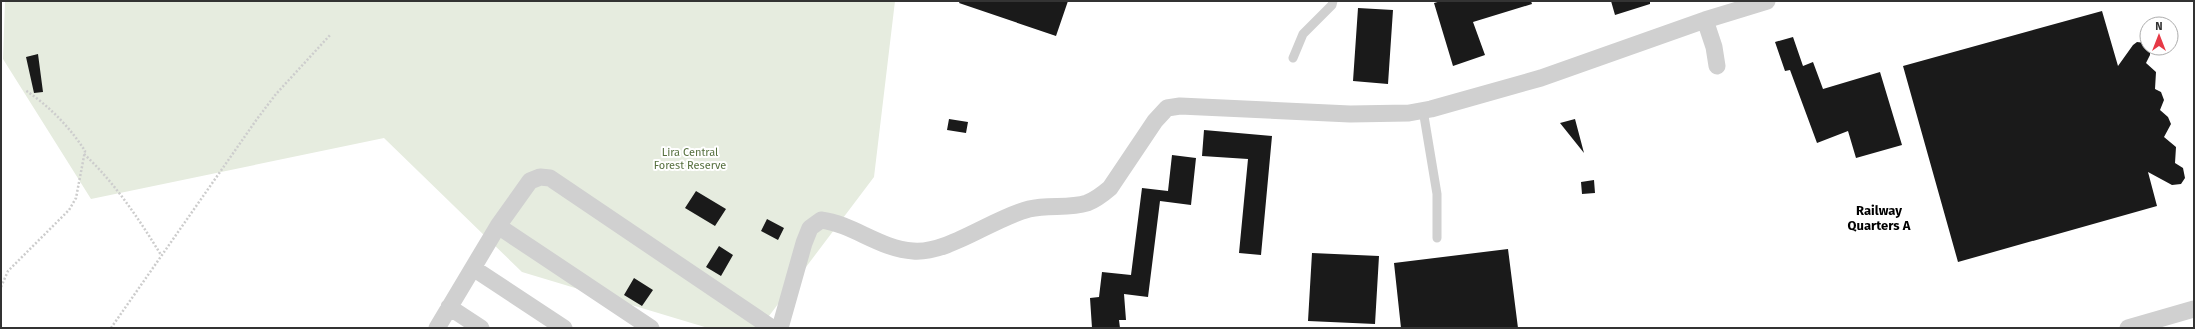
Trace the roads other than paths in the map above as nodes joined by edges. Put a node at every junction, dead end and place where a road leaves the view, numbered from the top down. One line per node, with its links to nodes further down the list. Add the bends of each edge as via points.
1 (1333, 1): 4 (lane, via 1303,34)
2 (1767, 1): 3 (street)
3 (1705, 20): 5 (street); 6 (street, via 1541,78)
4 (1293, 58)
5 (1717, 66)
6 (1423, 110): 8 (lane, via 1438,194); 17 (street, via 1379,115 1180,106 1167,108 1155,121 1110,188 1102,194 1086,203 1029,209 994,221 927,252 911,251 881,242 836,222 822,220 810,228 804,242)
7 (498, 226): 9 (street); 15 (street); 16 (street, via 530,181 540,177 550,178)
8 (1438, 238)
9 (473, 268): 10 (street); 14 (street)
10 (449, 307): 12 (street); 13 (street)
11 (2194, 310): 18 (street)
12 (437, 328)
13 (481, 328)
14 (564, 328)
15 (651, 328)
16 (772, 328)
17 (780, 328)
18 (2128, 328)

